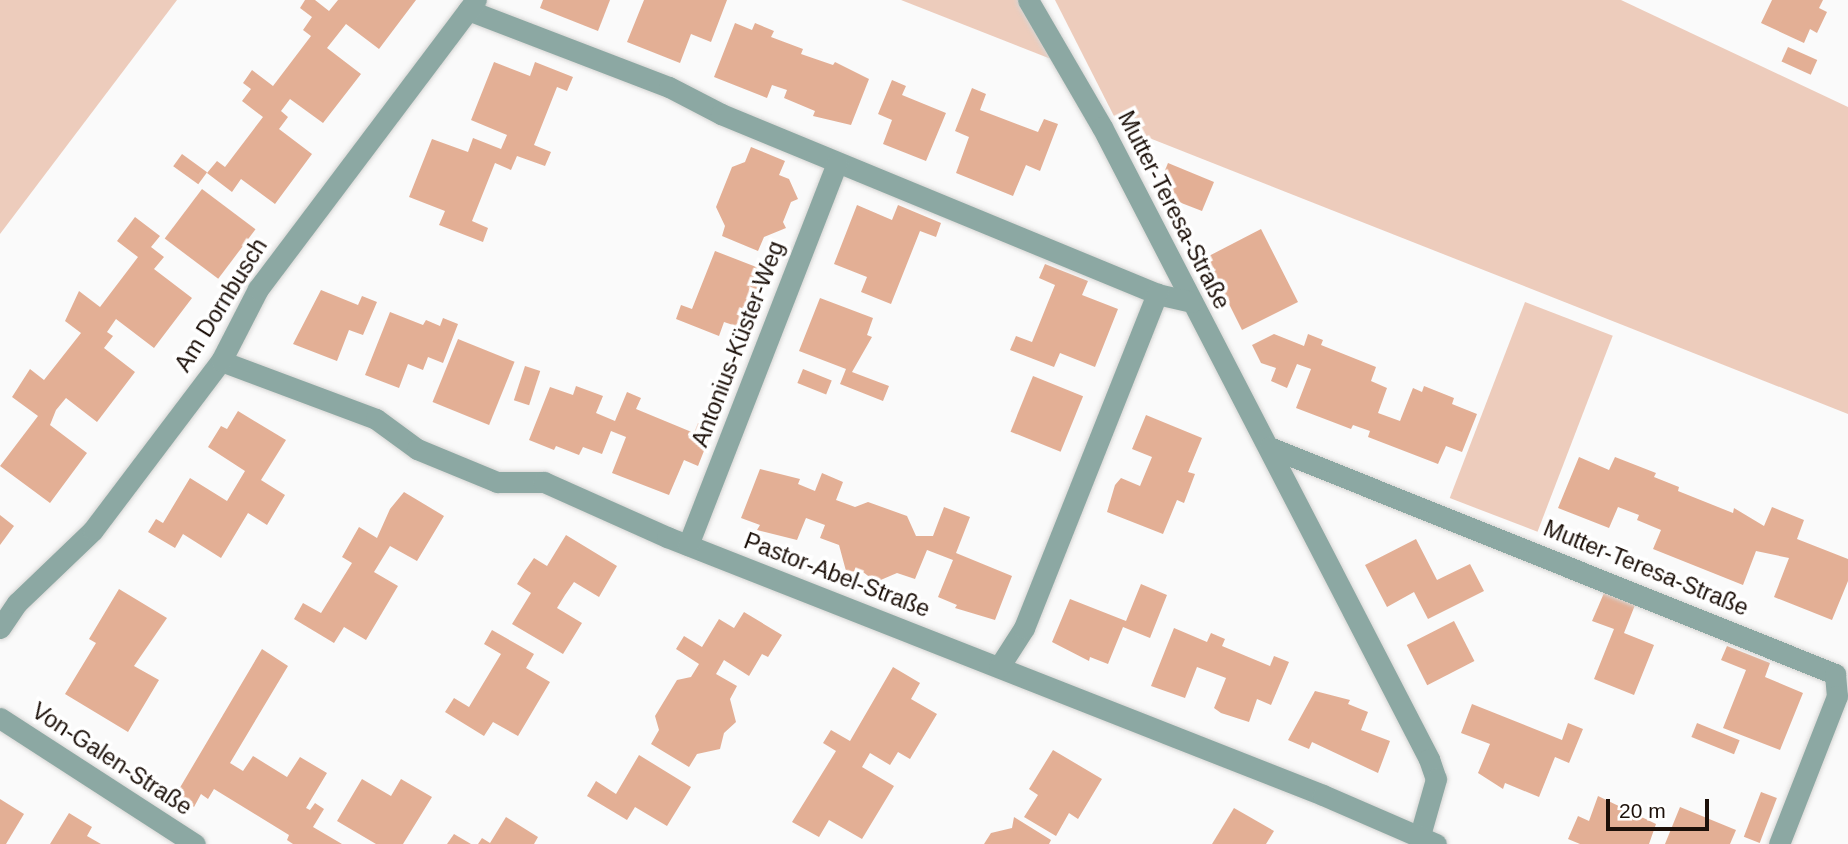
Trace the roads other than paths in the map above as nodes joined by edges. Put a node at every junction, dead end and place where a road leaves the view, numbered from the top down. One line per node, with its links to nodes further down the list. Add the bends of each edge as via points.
1 (1028, 0): 5 (street, Mutter-Teresa-Straße, via 1102,127)
2 (472, 5): 3 (street); 6 (street, Am Dornbusch, via 258,289)
3 (837, 163): 4 (street); 8 (street, Antonius-Küster-Weg)
4 (1157, 294): 5 (street); 10 (street, via 1024,628)
5 (1192, 302): 7 (street, Mutter-Teresa-Straße)
6 (221, 361): 8 (street, Pastor-Abel-Straße, via 376,419 417,449 497,482 544,482); 9 (street, Am Dornbusch, via 93,530 17,603)
7 (1269, 447): 12 (street, Mutter-Teresa-Straße, via 1429,759 1436,779); 14 (street, Mutter-Teresa-Straße, via 1835,674 1837,696)
8 (688, 545): 10 (street, Pastor-Abel-Straße)
9 (0, 628)
10 (999, 667): 12 (street, Pastor-Abel-Straße)
11 (0, 719): 13 (street, Von-Galen-Straße)
12 (1428, 840)
13 (195, 844)
14 (1779, 844)

